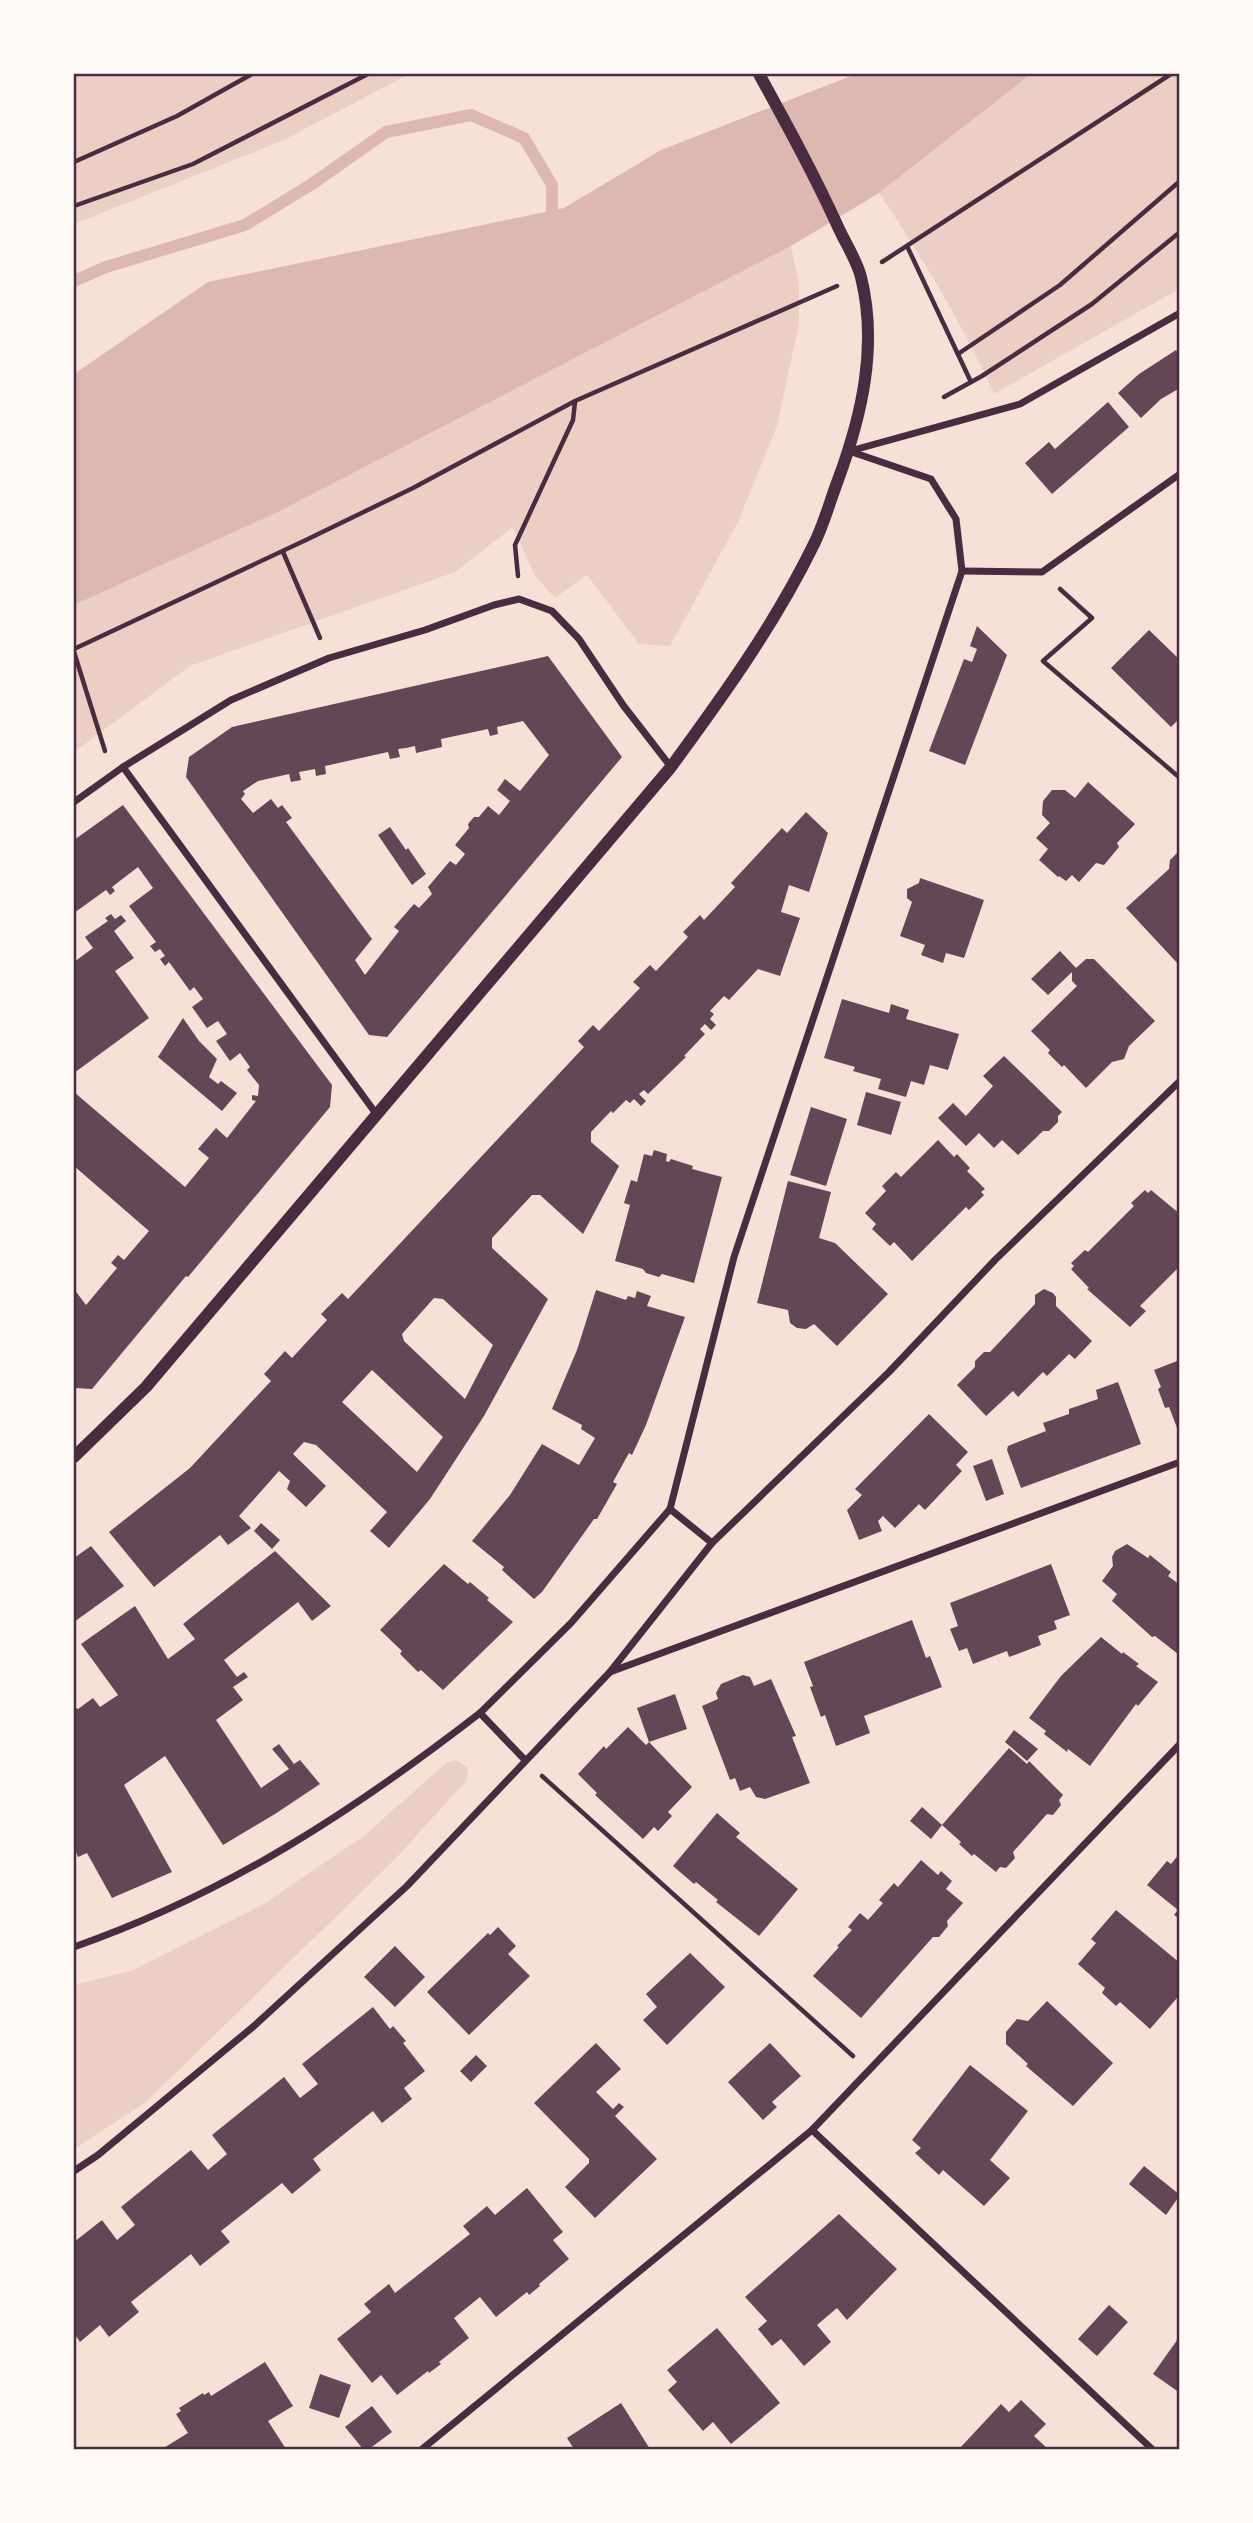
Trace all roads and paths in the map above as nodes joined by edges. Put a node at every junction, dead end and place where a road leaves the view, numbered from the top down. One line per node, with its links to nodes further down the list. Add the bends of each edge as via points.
1 (252, 74): 5 (path, via 177,116)
2 (368, 74): 7 (path, via 193,164)
3 (759, 74): 10 (street)
4 (1171, 74): 9 (path)
5 (74, 162)
6 (1180, 181): 12 (path, via 1060,285)
7 (74, 206)
8 (1180, 232): 13 (path, via 1092,304)
9 (907, 246): 10 (path); 12 (path)
10 (861, 275): 14 (path); 16 (street, via 869,353)
11 (1180, 313): 16 (street, via 1020,404)
12 (958, 354): 13 (path)
13 (971, 382): 15 (path)
14 (575, 401): 18 (path); 21 (path, via 573,420 515,545)
15 (938, 401)
16 (849, 451): 19 (street, via 932,479 956,519); 25 (street, via 815,542 785,600)
17 (1180, 474): 20 (street)
18 (282, 552): 22 (path); 23 (path)
19 (962, 571): 20 (street); 34 (street, via 734,1258)
20 (1042, 572): 27 (path, via 1092,618 1042,661)
21 (519, 599): 23 (street); 25 (street, via 552,611 579,639)
22 (74, 650): 26 (path)
23 (329, 658): 24 (street, via 231,700)
24 (123, 767): 26 (street); 30 (street)
25 (671, 767): 30 (street)
26 (112, 774): 28 (street)
27 (1180, 778)
28 (74, 802)
29 (1180, 1081): 35 (street)
30 (377, 1116): 32 (street, via 146,1387)
31 (74, 1440): 32 (street)
32 (78, 1454)
33 (1180, 1462): 36 (street)
34 (670, 1509): 35 (street); 37 (street, via 571,1623)
35 (712, 1543): 36 (street)
36 (610, 1672): 39 (street)
37 (480, 1713): 39 (street); 40 (street, via 391,1781 236,1877)
38 (1180, 1744): 41 (street)
39 (525, 1760): 41 (path); 43 (street, via 407,1886 254,2026)
40 (74, 1947)
41 (869, 2070): 42 (street)
42 (812, 2130): 44 (street); 45 (street)
43 (74, 2171)
44 (421, 2449)
45 (1153, 2449)

